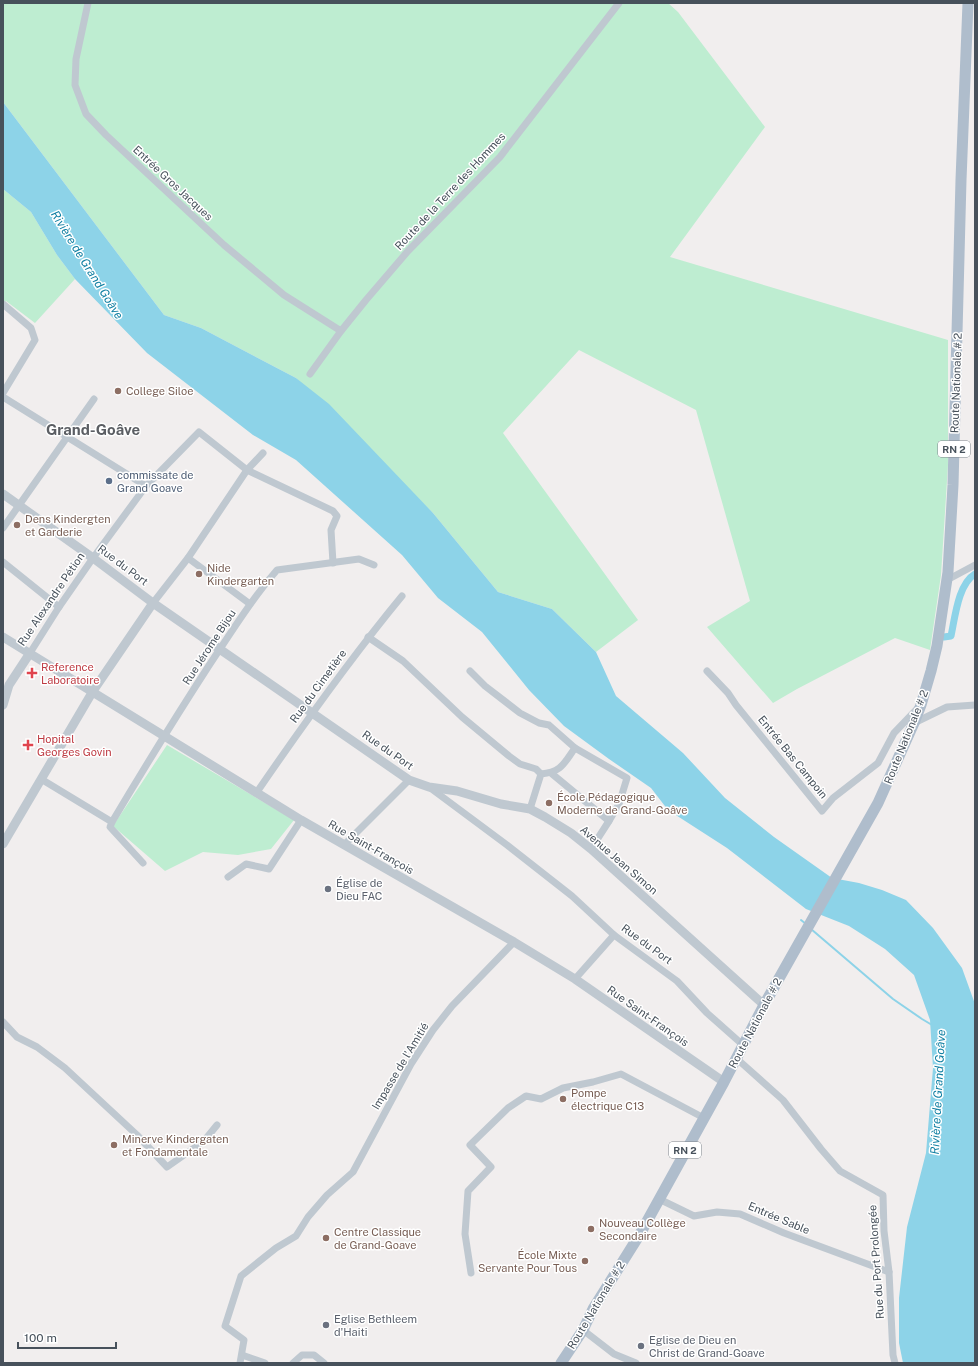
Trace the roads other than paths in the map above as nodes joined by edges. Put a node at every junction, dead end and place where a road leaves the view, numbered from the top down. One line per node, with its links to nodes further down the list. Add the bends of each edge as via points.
1 (88, 3): 5 (street, Entrée Gros Jacques, via 76,59 75,85 86,114 224,245 284,295)
2 (619, 3): 5 (street, Route de la Terre des Hommes, via 500,157 408,251)
3 (968, 3): 23 (main road, Route Nationale # 2 / RN 2, via 953,477)
4 (3, 304): 7 (street, via 31,328 35,340)
5 (341, 331): 6 (street, Route de la Terre des Hommes)
6 (310, 374)
7 (3, 393)
8 (3, 397): 10 (street)
9 (94, 399): 10 (street)
10 (67, 438): 13 (street); 15 (street)
11 (263, 453): 12 (street)
12 (247, 470): 13 (street, Rue Alexandre Pétion, via 199,432); 18 (street); 20 (street, via 333,511 337,516 331,530)
13 (146, 486): 17 (street, Rue Alexandre Pétion)
14 (3, 494): 15 (street, Rue du Port)
15 (19, 505): 16 (street); 17 (street, Rue du Port)
16 (3, 528)
17 (93, 558): 25 (street, Rue du Port); 27 (street, Rue Alexandre Pétion)
18 (188, 558): 25 (street); 26 (street)
19 (3, 562): 27 (street)
20 (333, 563): 21 (street, Rue Jérome Bijou, via 359,559); 26 (street, Rue Jérome Bijou, via 277,570)
21 (374, 565)
22 (975, 565): 23 (street)
23 (947, 580): 36 (main road, Route Nationale # 2 / RN 2, via 937,646)
24 (402, 596): 29 (street, Rue du Cimetière)
25 (153, 603): 30 (street, Rue du Port); 34 (street)
26 (250, 604): 30 (street, Rue Jérome Bijou)
27 (59, 607): 31 (street, Rue Alexandre Pétion)
28 (3, 636): 31 (street, Rue Saint-François)
29 (368, 637): 38 (street, Rue du Cimetière); 43 (street, via 403,661 509,756)
30 (220, 649): 38 (street, Rue du Port); 40 (street, Rue Jérome Bijou)
31 (30, 653): 34 (street, Rue Saint-François); 35 (street, Rue Alexandre Pétion, via 9,685)
32 (470, 671): 41 (street, via 520,713 549,725)
33 (707, 671): 36 (street, Entrée Bas Campoin, via 718,681 822,811 833,798 878,763 894,733)
34 (93, 691): 40 (street, Rue Saint-François); 44 (street)
35 (3, 705)
36 (921, 705): 39 (main road, Route Nationale # 2 / RN 2)
37 (975, 705): 39 (street, via 947,707)
38 (312, 712): 45 (street, Rue du Port); 47 (street, Rue du Cimetière)
39 (914, 723): 60 (main road, Route Nationale # 2 / RN 2, via 878,803)
40 (164, 736): 47 (street, Rue Saint-François); 51 (street, Rue Jérome Bijou)
41 (576, 748): 42 (street, via 559,769); 50 (street, via 627,778 619,804)
42 (551, 773): 43 (street); 50 (street)
43 (541, 774): 48 (street)
44 (40, 779): 51 (street); 52 (street)
45 (410, 780): 46 (street, Rue du Port); 53 (street)
46 (429, 787): 48 (street, Avenue Jean Simon, via 457,791 501,804); 57 (street, Rue du Port, via 507,844 572,896)
47 (257, 792): 49 (street, Rue Saint-François)
48 (530, 809): 54 (street, Avenue Jean Simon, via 571,833)
49 (301, 820): 53 (street, Rue Saint-François); 56 (street, via 269,869 246,864)
50 (609, 821): 54 (street)
51 (112, 822): 55 (street, via 110,827)
52 (3, 844)
53 (344, 845): 58 (street, Rue Saint-François)
54 (591, 849): 60 (street, Avenue Jean Simon)
55 (143, 863)
56 (228, 877)
57 (614, 935): 59 (street); 62 (street, Rue du Port, via 677,981 707,1013)
58 (514, 942): 59 (street, Rue Saint-François); 71 (street, Impasse de l'Amitié, via 452,1006 433,1030 411,1064 353,1172 322,1201 296,1236 276,1248 241,1276 225,1326 244,1340)
59 (575, 979): 64 (street, Rue Saint-François)
60 (764, 1005): 62 (main road, Route Nationale # 2 / RN 2)
61 (3, 1022): 66 (street, via 17,1037 37,1047 64,1068 138,1135 167,1167 204,1141)
62 (743, 1045): 63 (main road, Route Nationale # 2 / RN 2)
63 (736, 1058): 64 (main road, Route Nationale # 2 / RN 2); 68 (street, Rue du Port Prolongée, via 783,1100 840,1171 882,1195)
64 (724, 1082): 65 (main road, Route Nationale # 2 / RN 2)
65 (704, 1118): 67 (main road, Route Nationale # 2 / RN 2); 69 (street, via 620,1074 563,1088 542,1099 526,1096 508,1108 470,1145 491,1167 468,1191 465,1234)
66 (217, 1125)
67 (659, 1199): 68 (street, Entrée Sable, via 694,1216 717,1212 740,1214); 70 (main road, Route Nationale # 2 / RN 2)
68 (889, 1272): 78 (street, Rue du Port Prolongée)
69 (471, 1273)
70 (583, 1330): 76 (main road, Route Nationale # 2 / RN 2); 77 (street, via 614,1354)
71 (242, 1355): 72 (street); 73 (street)
72 (240, 1363)
73 (265, 1363)
74 (293, 1363): 75 (street, via 302,1355 314,1355)
75 (324, 1363)
76 (560, 1363)
77 (636, 1363)
78 (895, 1363)

